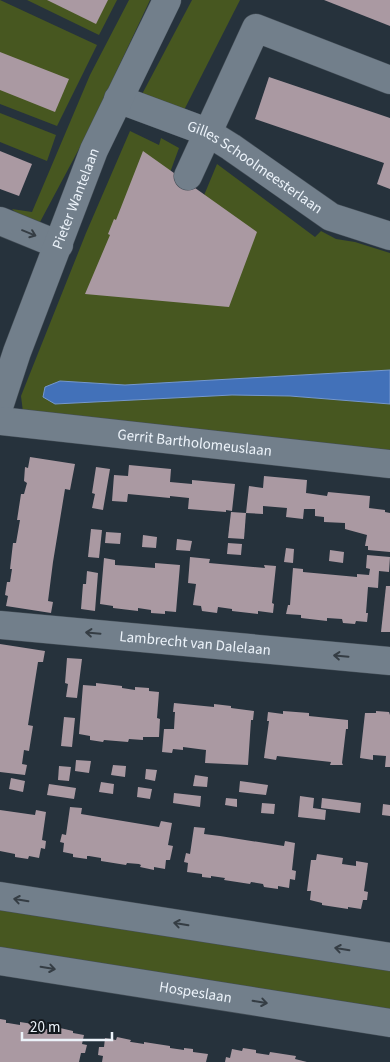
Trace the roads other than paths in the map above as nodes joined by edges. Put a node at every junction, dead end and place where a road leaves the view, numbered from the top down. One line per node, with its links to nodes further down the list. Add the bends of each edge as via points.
1 (167, 0): 3 (street, Pieter Wantelaan)
2 (390, 80): 4 (street, via 256,28)
3 (118, 99): 4 (street, Gilles Schoolmeesterlaan); 8 (street, Pieter Wantelaan, via 94,150)
4 (207, 132): 5 (street); 7 (street, Gilles Schoolmeesterlaan, via 331,217)
5 (188, 176)
6 (0, 222): 8 (street, one-way to 8)
7 (390, 236)
8 (58, 245): 9 (street, Pieter Wantelaan)
9 (8, 349): 10 (street, Pieter Wantelaan)
10 (0, 404)
11 (0, 421): 12 (street, Gerrit Bartholomeuslaan)
12 (390, 464)
13 (0, 624): 14 (street, Lambrecht van Dalelaan, one-way to 13)
14 (390, 661)
15 (0, 896): 16 (street, one-way to 15)
16 (390, 957)
17 (0, 961): 18 (street, Hospeslaan, one-way to 18)
18 (390, 1023)

